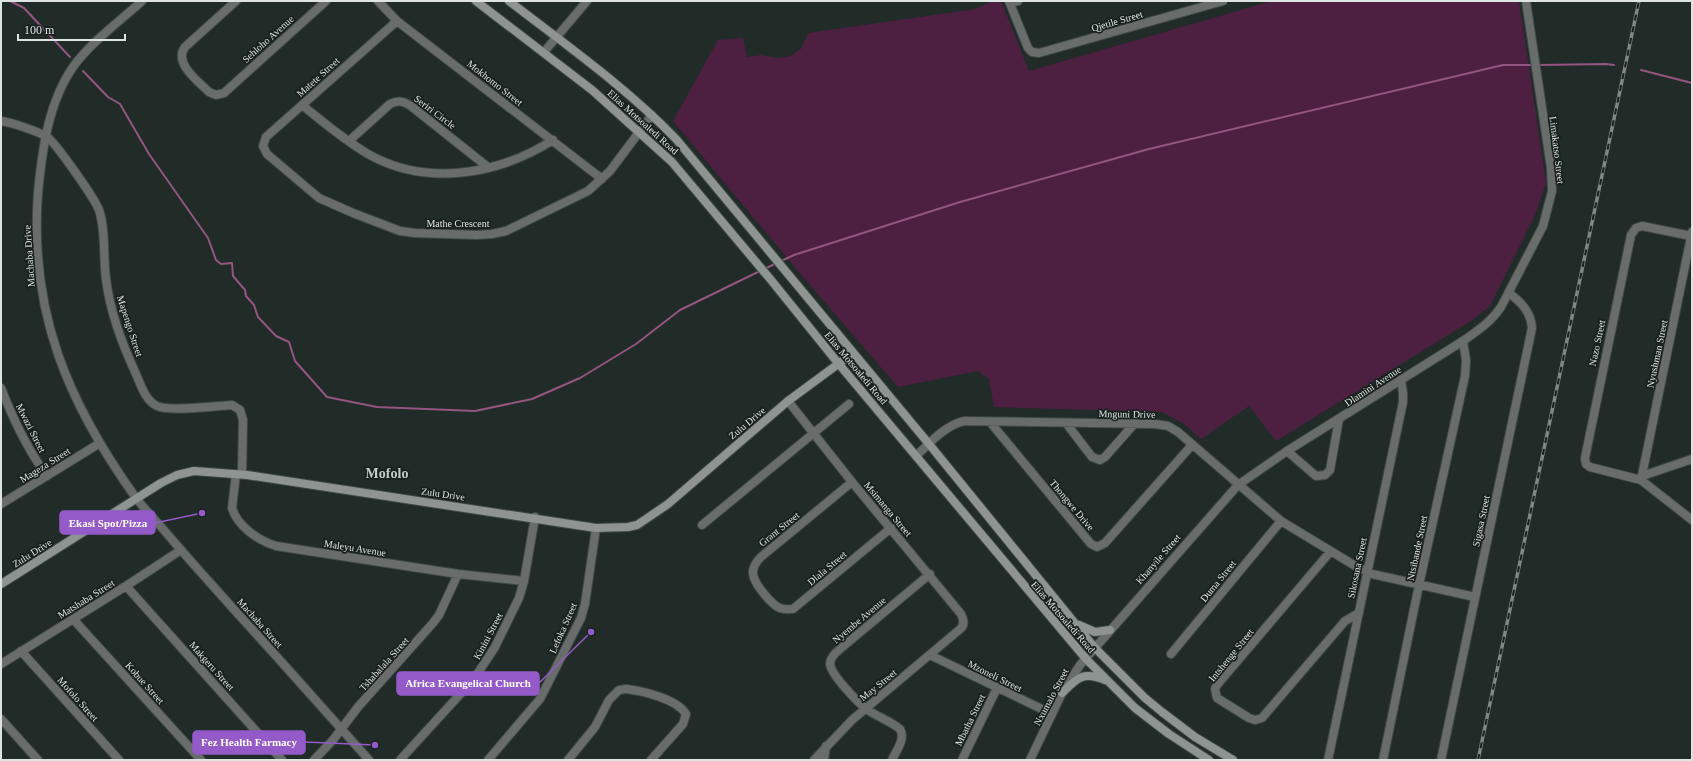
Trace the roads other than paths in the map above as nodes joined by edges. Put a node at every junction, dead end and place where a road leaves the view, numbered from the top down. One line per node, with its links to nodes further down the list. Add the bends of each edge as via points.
1 (142, 1): 18 (street, Machaba Drive, via 74,66 60,91)
2 (236, 1): 3 (street, Sehloho Avenue, via 185,47 181,54 183,64 209,92 216,95 224,93)
3 (326, 1)
4 (378, 1): 11 (street, Mokhomo Street)
5 (476, 1): 13 (main road, Elias Motsoaledi Road)
6 (509, 1): 12 (main road, Elias Motsoaledi Road)
7 (587, 1): 12 (street)
8 (1223, 1): 10 (street, Qjetile Street, via 1039,53 1028,48)
9 (1526, 1): 25 (street, Limakatso Street, via 1552,191 1543,226)
10 (1012, 2)
11 (397, 21): 14 (street, Matete Street); 19 (street, Mokhomo Street)
12 (556, 37): 13 (street); 15 (main road, Elias Motsoaledi Road)
13 (544, 52): 17 (main road, Elias Motsoaledi Road)
14 (302, 105): 20 (street); 21 (street, Matete Street, via 266,137 263,146)
15 (652, 115): 17 (street, Mathe Crescent); 27 (main road, Elias Motsoaledi Road, via 690,155)
16 (1, 120): 18 (street)
17 (640, 132): 23 (street, Mathe Crescent); 28 (main road, Elias Motsoaledi Road, via 672,162)
18 (46, 136): 38 (street, Machaba Drive, via 36,221 36,245 44,304 58,357 69,386); 44 (street, Mapengo Street, via 97,206 112,311 125,349 146,396 152,403 165,409 232,405 240,410 243,420)
19 (553, 140): 22 (street, via 523,157); 23 (street, Mokhomo Street)
20 (349, 141): 22 (street, via 369,154 407,169 450,174); 22 (street, Seriri Circle, via 390,104 402,101 417,110)
21 (267, 154): 23 (street, Mathe Crescent, via 319,198 393,228 415,233 492,234 506,230 577,197)
22 (489, 168)
23 (602, 178)
24 (1692, 234): 46 (street, Nyushman Street); 46 (street, Nazo Street, via 1642,226 1634,230 1628,244 1585,458 1586,464 1590,467)
25 (1510, 293): 26 (street, Dlamini Avenue, via 1494,317); 66 (street, Sigasa Street, via 1525,307 1532,328)
26 (1462, 341): 29 (street, Dlamini Avenue); 64 (street, Ntsibande Street, via 1466,360 1465,376)
27 (853, 352): 28 (main road, Zulu Drive); 39 (main road, Elias Motsoaledi Road)
28 (838, 364): 31 (main road, Zulu Drive); 42 (main road, Elias Motsoaledi Road)
29 (1401, 380): 33 (street, Dlamini Avenue); 59 (street, Sikosana Street, via 1403,402)
30 (1, 388): 45 (street, Mwazi Street, via 21,434)
31 (788, 401): 37 (street, Msimanga Street); 55 (main road, Zulu Drive, via 668,504 637,525)
32 (849, 404): 37 (street)
33 (1339, 419): 41 (street, Dlamini Avenue); 41 (street, via 1330,470 1325,475 1316,476)
34 (990, 422): 35 (street, Mnguni Drive); 39 (street, Mnguni Drive, via 955,423); 40 (street, Thongwe Drive, via 1091,544 1097,547 1104,543)
35 (1066, 423): 36 (street, Mnguni Drive); 36 (street, via 1092,457 1100,460 1106,457)
36 (1135, 423): 40 (street, Mnguni Drive, via 1168,426)
37 (814, 434): 47 (street, Msimanga Street); 54 (street)
38 (100, 442): 45 (street, Mageza Street); 49 (street, Machaba Drive)
39 (929, 444): 42 (street, Mnguni Drive); 70 (main road, Elias Motsoaledi Road)
40 (1192, 445): 48 (street, Mnguni Drive)
41 (1287, 451): 48 (street, Dlamini Avenue)
42 (916, 456): 77 (main road, Elias Motsoaledi Road)
43 (1692, 459): 46 (street)
44 (239, 474): 49 (main road, Zulu Drive, via 200,470 182,473); 51 (main road, Zulu Drive); 60 (street, Maleyu Avenue, via 233,512 241,523 265,543)
45 (46, 476): 50 (street, Mageza Street)
46 (1641, 478): 52 (street)
47 (852, 482): 56 (street, Msimanga Street); 67 (street, Grant Street, via 756,563 753,569 754,580)
48 (1238, 485): 53 (street, Mnguni Drive); 72 (street, Khanyile Street)
49 (137, 499): 57 (street, Machaba Street); 63 (main road, Zulu Drive)
50 (1, 504)
51 (535, 518): 55 (main road, Zulu Drive); 62 (street, Kinini Street)
52 (1692, 520)
53 (1281, 521): 58 (street, Mnguni Drive); 75 (street, Duma Street)
54 (702, 525)
55 (596, 528): 94 (street, Lefoka Street, via 585,604 580,618 540,699)
56 (891, 528): 61 (street, Msimanga Street); 67 (street, Dlala Street, via 793,609 781,609)
57 (180, 550): 65 (street, Matshaba Street); 85 (street, Machaba Street)
58 (1330, 552): 59 (street, Mnguni Drive); 68 (street, Intshenge Street, via 1217,685 1215,689 1218,698 1249,718 1262,718 1345,621)
59 (1366, 572): 64 (street, Mnguni Drive); 68 (street, Sikosana Street)
60 (458, 574): 62 (street, Maleyu Avenue); 85 (street, Tshabalala Street, via 433,623)
61 (930, 574): 71 (street, Msimanga Street, via 961,614 963,625); 82 (street, Nyembe Avenue, via 833,656 832,670)
62 (524, 581): 93 (street, Kinini Street, via 519,598 501,635 474,679)
63 (1, 584)
64 (1419, 585): 66 (street, Mnguni Drive); 105 (street, Ntsibande Street)
65 (126, 586): 69 (street, Matshaba Street); 90 (street, Makgeru Street)
66 (1475, 597): 106 (street, Sigasa Street)
67 (773, 603)
68 (1357, 614): 104 (street, Sikosana Street)
69 (73, 619): 74 (street, Matshaba Street); 89 (street, Kobue Street)
70 (1076, 624): 72 (main road, via 1095,632); 73 (main road, Elias Motsoaledi Road)
71 (959, 630): 76 (street, May Street)
72 (1110, 630): 73 (street, Khanyile Street)
73 (1095, 648): 77 (street, Nxumalo Street); 103 (main road, Elias Motsoaledi Road, via 1162,712 1194,737)
74 (21, 651): 78 (street, Matshaba Street); 88 (street, Mofolo Street)
75 (1172, 654)
76 (930, 655): 80 (street, Mzoneli Street); 82 (street, May Street)
77 (1086, 659): 79 (main road, Elias Motsoaledi Road); 81 (street, Nxumalo Street)
78 (1, 664)
79 (1107, 681): 81 (main road, via 1084,676); 102 (main road, Elias Motsoaledi Road, via 1152,721)
80 (997, 688): 83 (street, Mzoneli Street); 100 (street, Mbatha Street)
81 (1062, 693): 83 (street, Nxumalo Street)
82 (865, 708): 86 (street, May Street); 99 (street, Nyembe Avenue, via 901,732 902,739)
83 (1052, 714): 101 (street, Nxumalo Street)
84 (1, 719): 87 (street)
85 (341, 729): 91 (street, Tshabalala Street); 92 (street, Machaba Street)
86 (826, 746): 97 (street, May Street); 98 (street)
87 (38, 760)
88 (119, 760)
89 (201, 760)
90 (282, 760)
91 (314, 760)
92 (369, 760)
93 (400, 760)
94 (488, 760)
95 (568, 760): 96 (street, via 589,736 609,700 619,690 633,690 669,701 683,709 686,714 683,724)
96 (651, 760)
97 (814, 760)
98 (824, 760)
99 (892, 760)
100 (962, 760)
101 (1030, 760)
102 (1208, 760)
103 (1234, 760)
104 (1328, 760)
105 (1383, 760)
106 (1441, 760)

